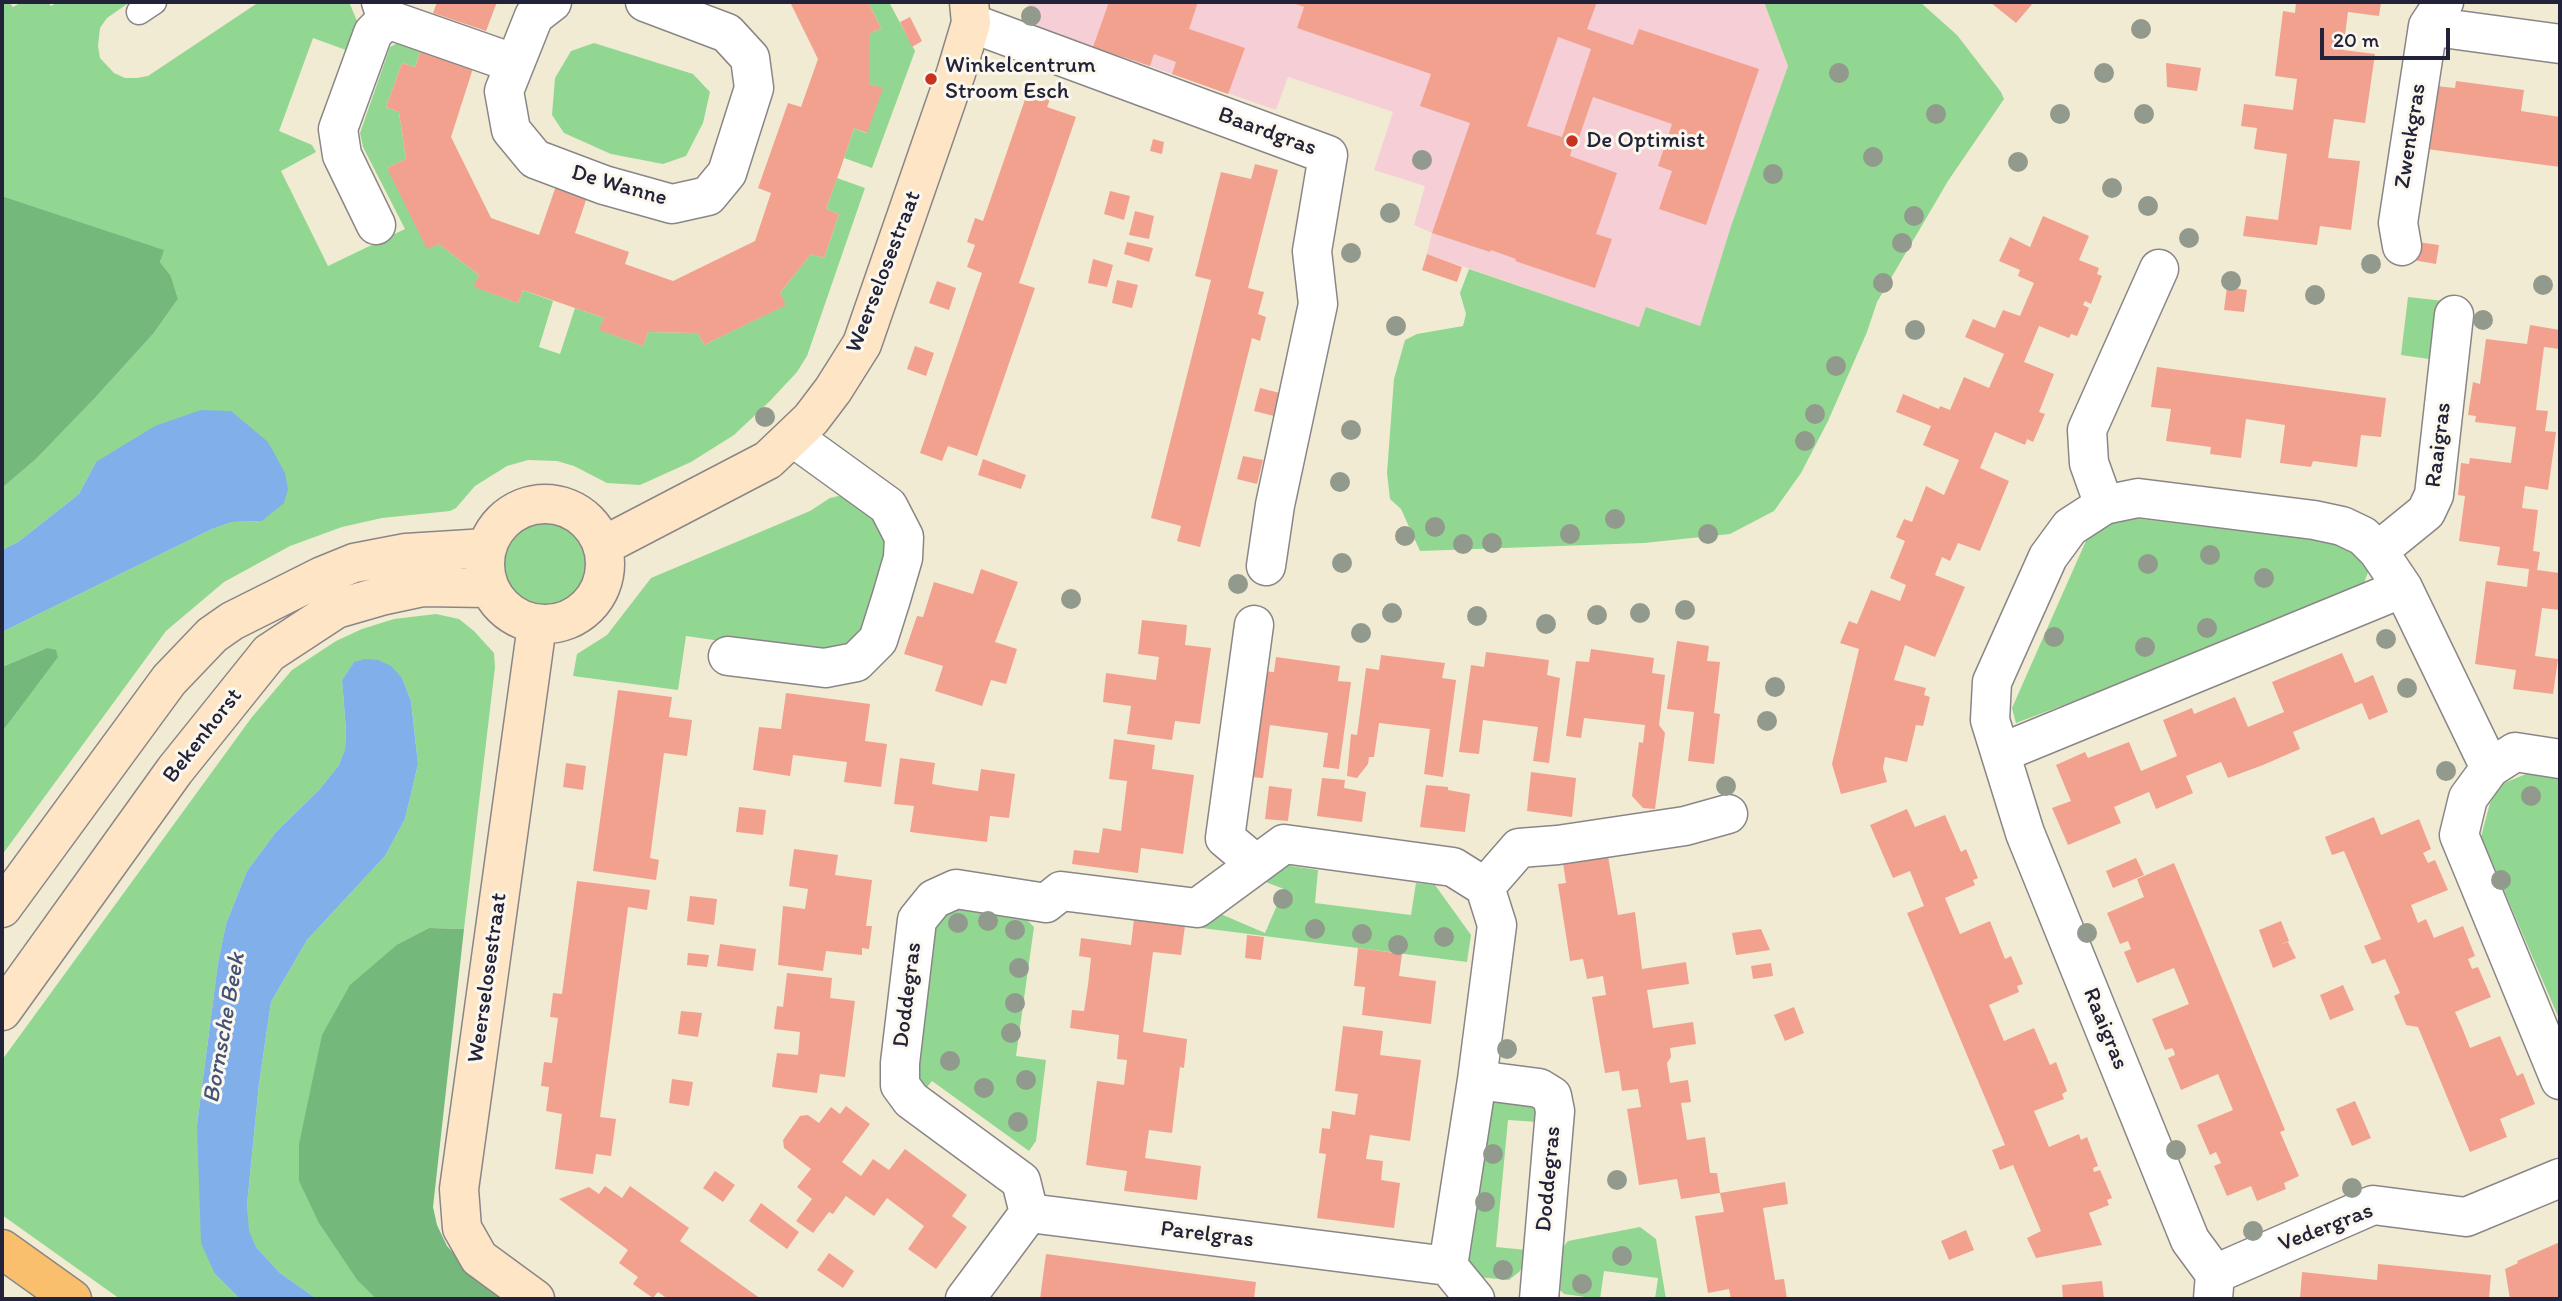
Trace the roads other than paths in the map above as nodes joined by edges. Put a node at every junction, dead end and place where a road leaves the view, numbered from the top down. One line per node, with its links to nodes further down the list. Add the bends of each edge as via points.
1 (552, 2): 7 (street, De Wanne, via 534,16)
2 (645, 2): 7 (street, De Wanne, via 727,33 750,58 754,88 727,173 708,196 672,204 535,159 511,130 504,91)
3 (384, 10): 7 (street); 8 (street, via 338,129 342,155)
4 (970, 13): 12 (street, Weerselosestraat, via 956,73 862,344); 17 (street, Baardgras, via 1328,155 1312,251 1318,304)
5 (2436, 14): 6 (street, Zwenkgras); 9 (street, Zwenkgras, via 2398,223)
6 (2560, 42)
7 (513, 63)
8 (376, 225)
9 (2402, 246)
10 (2158, 269): 13 (street, via 2087,430 2089,463)
11 (2454, 315): 16 (street, Raaigras, via 2434,495 2426,512)
12 (794, 438): 14 (street, Weerselosestraat, via 768,460); 22 (street, via 888,506 904,537 891,599 878,640 856,662 825,668)
13 (2104, 505): 16 (street, Raaigras, via 2138,498 2314,520 2364,536); 23 (street, Raaigras, via 2070,527 2048,557 1993,682 1990,720)
14 (603, 546): 15 (street, via 593,527 574,511 552,504 528,505 507,516 491,534); 20 (street, via 605,572 598,594 582,613 561,623)
15 (486, 548): 18 (street); 29 (street, via 406,553 354,563 212,635 169,680)
16 (2378, 551): 19 (street, Raaigras)
17 (1266, 566)
18 (487, 588): 20 (street, via 514,617); 30 (street, Bekenhorst, via 423,587 335,609 269,653 175,770)
19 (2403, 588): 23 (street); 25 (street, Raaigras)
20 (537, 625): 39 (street, Weerselosestraat, via 459,1189 462,1228 479,1258)
21 (1254, 625): 27 (street, via 1225,838)
22 (728, 656)
23 (2001, 754): 37 (street, Raaigras, via 2025,833 2190,1240)
24 (2560, 759): 25 (street, via 2515,752)
25 (2490, 768): 32 (street, via 2468,798 2459,835)
26 (1728, 814): 28 (street, via 1685,826 1519,848)
27 (1256, 864): 28 (street, Doddegras, via 1284,844 1453,867); 34 (street, Doddegras, via 1197,908 1061,891 1046,904 956,889 934,899 917,920 900,1085 911,1100 1021,1181)
28 (1485, 887): 31 (street, via 1497,925)
29 (2, 908)
30 (2, 1011)
31 (1477, 1080): 36 (street); 42 (street, Doddegras, via 1539,1088 1552,1096 1555,1111)
32 (2560, 1080)
33 (2560, 1178): 37 (street, Vedergras, via 2466,1217 2373,1205)
34 (1029, 1213): 36 (street, Parelgras); 40 (street)
35 (2, 1249): 38 (main road)
36 (1448, 1266): 41 (street)
37 (2214, 1286)
38 (72, 1299)
39 (536, 1299)
40 (965, 1299)
41 (1475, 1299)
42 (1539, 1299)

